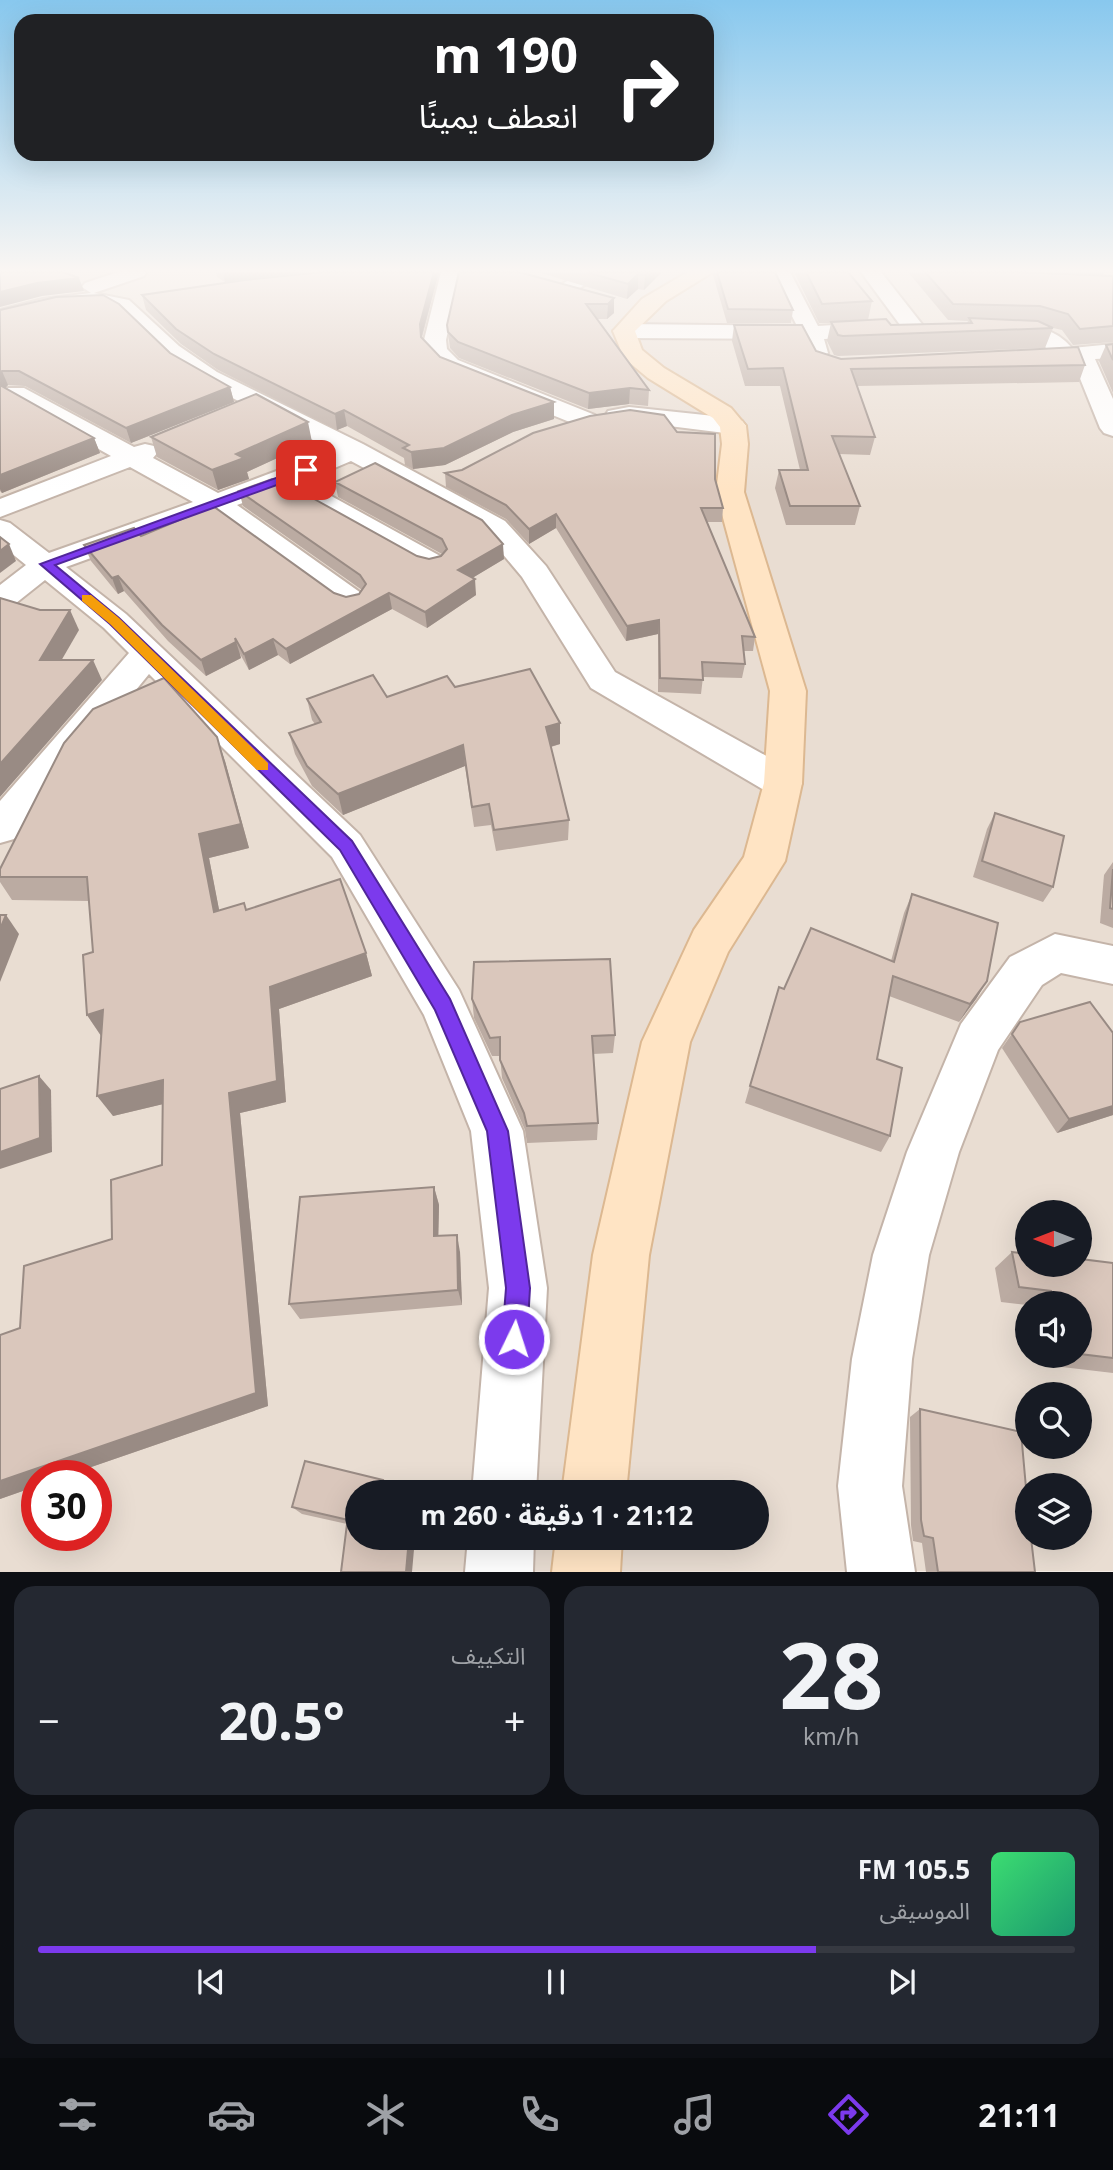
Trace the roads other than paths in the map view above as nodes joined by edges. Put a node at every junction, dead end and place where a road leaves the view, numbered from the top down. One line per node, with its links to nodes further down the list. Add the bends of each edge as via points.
1 (165, 345): 11 (street, via 235,393)
2 (435, 345): 13 (street, via 450,365)
3 (631, 345): 14 (main road, via 632,353 656,373 722,413)
4 (816, 345): 9 (street, via 823,362)
5 (1062, 345): 7 (street)
6 (1113, 351): 7 (street)
7 (1074, 355): 8 (street); 15 (street)
8 (1042, 357)
9 (837, 366)
10 (16, 393): 19 (street)
11 (262, 402): 12 (street); 18 (street)
12 (226, 418)
13 (586, 420): 14 (street, via 629,414); 16 (street)
14 (733, 426): 32 (main road, via 730,492 789,691)
15 (1113, 428)
16 (545, 431)
17 (166, 443): 19 (street)
18 (354, 450): 21 (street); 22 (street)
19 (130, 459): 23 (street); 24 (street)
20 (452, 476): 22 (street)
21 (282, 481): 23 (street); 26 (street)
22 (413, 481): 32 (street, via 495,527 535,572 603,680)
23 (215, 503): 28 (street); 30 (street)
24 (0, 509)
25 (0, 529): 28 (street)
26 (430, 564)
27 (0, 569): 28 (street)
28 (40, 570): 29 (street); 31 (street, via 114,621)
29 (0, 600)
30 (350, 600)
31 (146, 655): 33 (street); 35 (street, via 346,846 443,1005 498,1131 518,1288)
32 (783, 783): 36 (main road, via 764,861 710,943 666,1042 621,1255)
33 (0, 828)
34 (1113, 965): 41 (street, via 1055,953 1026,971 978,1039 933,1152 901,1255 882,1359 870,1486)
35 (505, 1480)
36 (595, 1480)
37 (500, 1550): 39 (street)
38 (588, 1550): 40 (main road)
39 (499, 1572)
40 (586, 1572)
41 (881, 1572)

